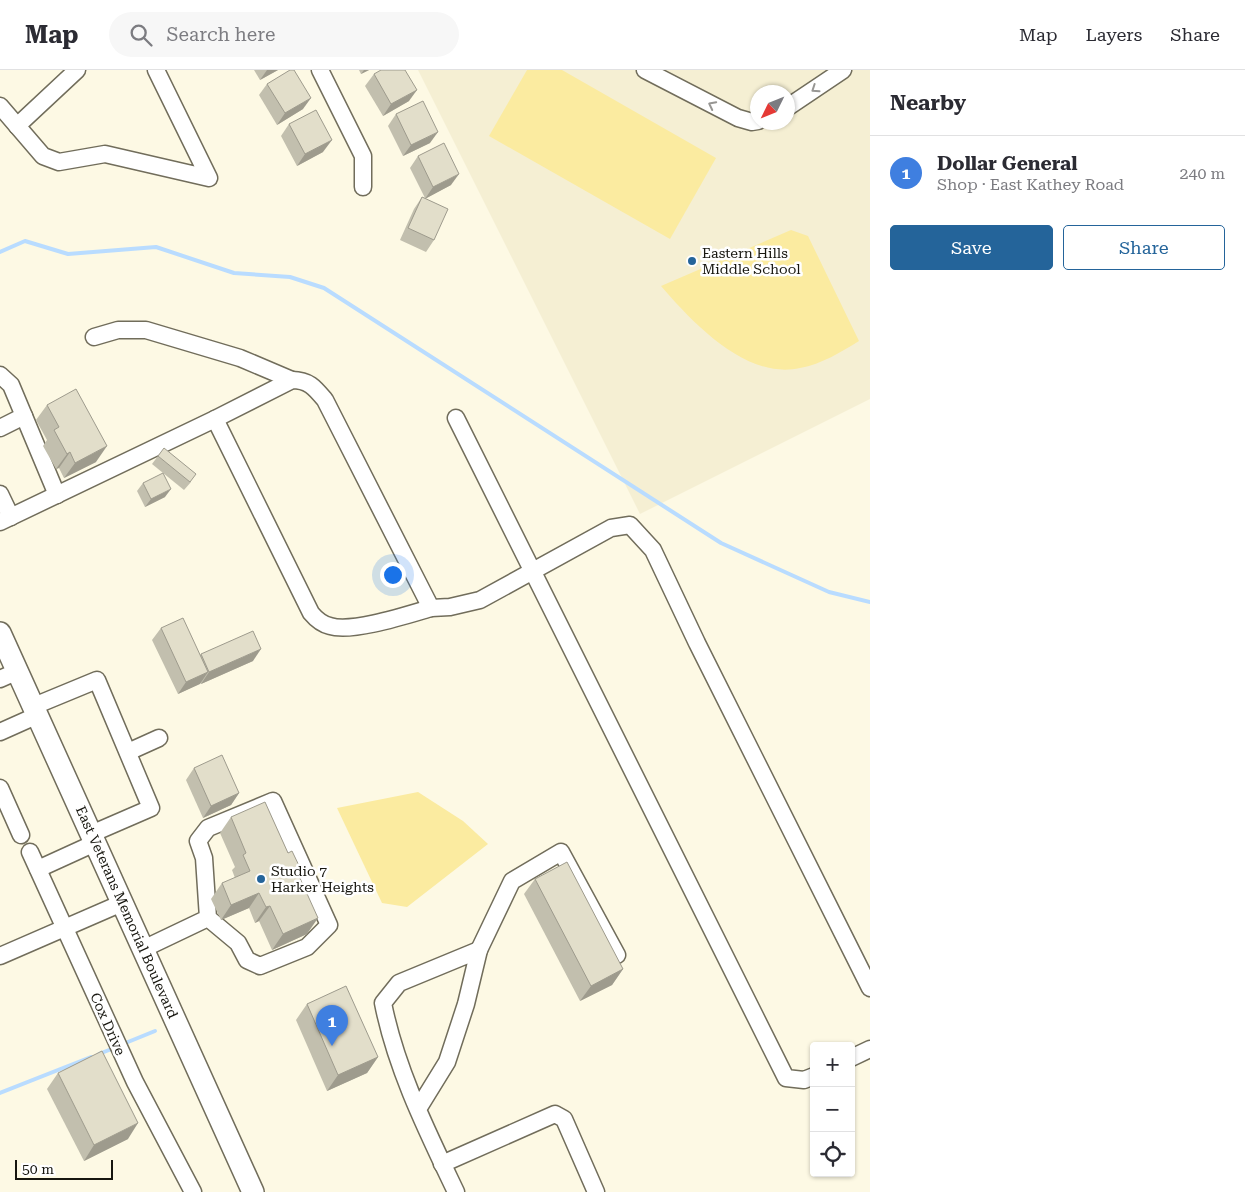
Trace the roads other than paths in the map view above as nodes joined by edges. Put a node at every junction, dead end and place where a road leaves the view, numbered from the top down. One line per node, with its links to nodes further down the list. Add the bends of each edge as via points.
1 (77, 70): 9 (street)
2 (156, 70): 9 (street, via 209,178 105,154 59,162 43,156)
3 (320, 70): 10 (street, via 363,156)
4 (645, 70): 8 (street, one-way to 4)
5 (843, 70): 6 (street, one-way to 6)
6 (795, 102)
7 (0, 106): 9 (street)
8 (750, 121)
9 (17, 126)
10 (362, 187)
11 (94, 337): 13 (street, via 118,330 146,330 240,358)
12 (0, 376): 14 (street, via 11,385)
13 (292, 380): 16 (street); 22 (street, via 313,386 325,400)
14 (24, 416): 17 (street); 19 (street)
15 (456, 418): 21 (street)
16 (215, 419): 19 (street); 22 (street, via 310,613 319,622 348,628)
17 (0, 428)
18 (0, 494): 20 (street)
19 (57, 495): 20 (street)
20 (5, 519)
21 (533, 571): 22 (street, via 480,600); 41 (street, via 611,528 630,525 653,550); 44 (street, via 786,1078)
22 (431, 608)
23 (3, 645): 24 (main road, East Veterans Memorial Boulevard)
24 (9, 675): 25 (main road, East Veterans Memorial Boulevard)
25 (36, 710): 26 (street); 28 (street, via 97,680); 31 (main road, East Veterans Memorial Boulevard)
26 (0, 732)
27 (159, 738): 28 (street)
28 (128, 752): 31 (street, via 151,808)
29 (0, 788): 30 (street)
30 (21, 835)
31 (93, 839): 33 (street); 34 (main road, East Veterans Memorial Boulevard)
32 (30, 852): 33 (street, Cox Drive)
33 (38, 869): 36 (street, Cox Drive)
34 (122, 903): 36 (street); 37 (main road, East Veterans Memorial Boulevard)
35 (208, 918): 35 (street, via 204,858 198,840 208,828 273,801 329,925 307,947 260,966 247,960 238,943); 37 (street)
36 (64, 928): 40 (street); 48 (street, Cox Drive, via 135,1082)
37 (143, 949): 49 (main road, East Veterans Memorial Boulevard)
38 (479, 950): 39 (street, via 512,881 561,852); 45 (street, via 447,1062); 45 (street, via 399,983 383,1003 389,1035)
39 (617, 955)
40 (0, 956)
41 (870, 988)
42 (870, 1050): 43 (street)
43 (855, 1056)
44 (810, 1078)
45 (418, 1109): 46 (street)
46 (442, 1164): 47 (street, via 555,1114 564,1119); 50 (street)
47 (590, 1190)
48 (193, 1192)
49 (253, 1192)
50 (456, 1192)

